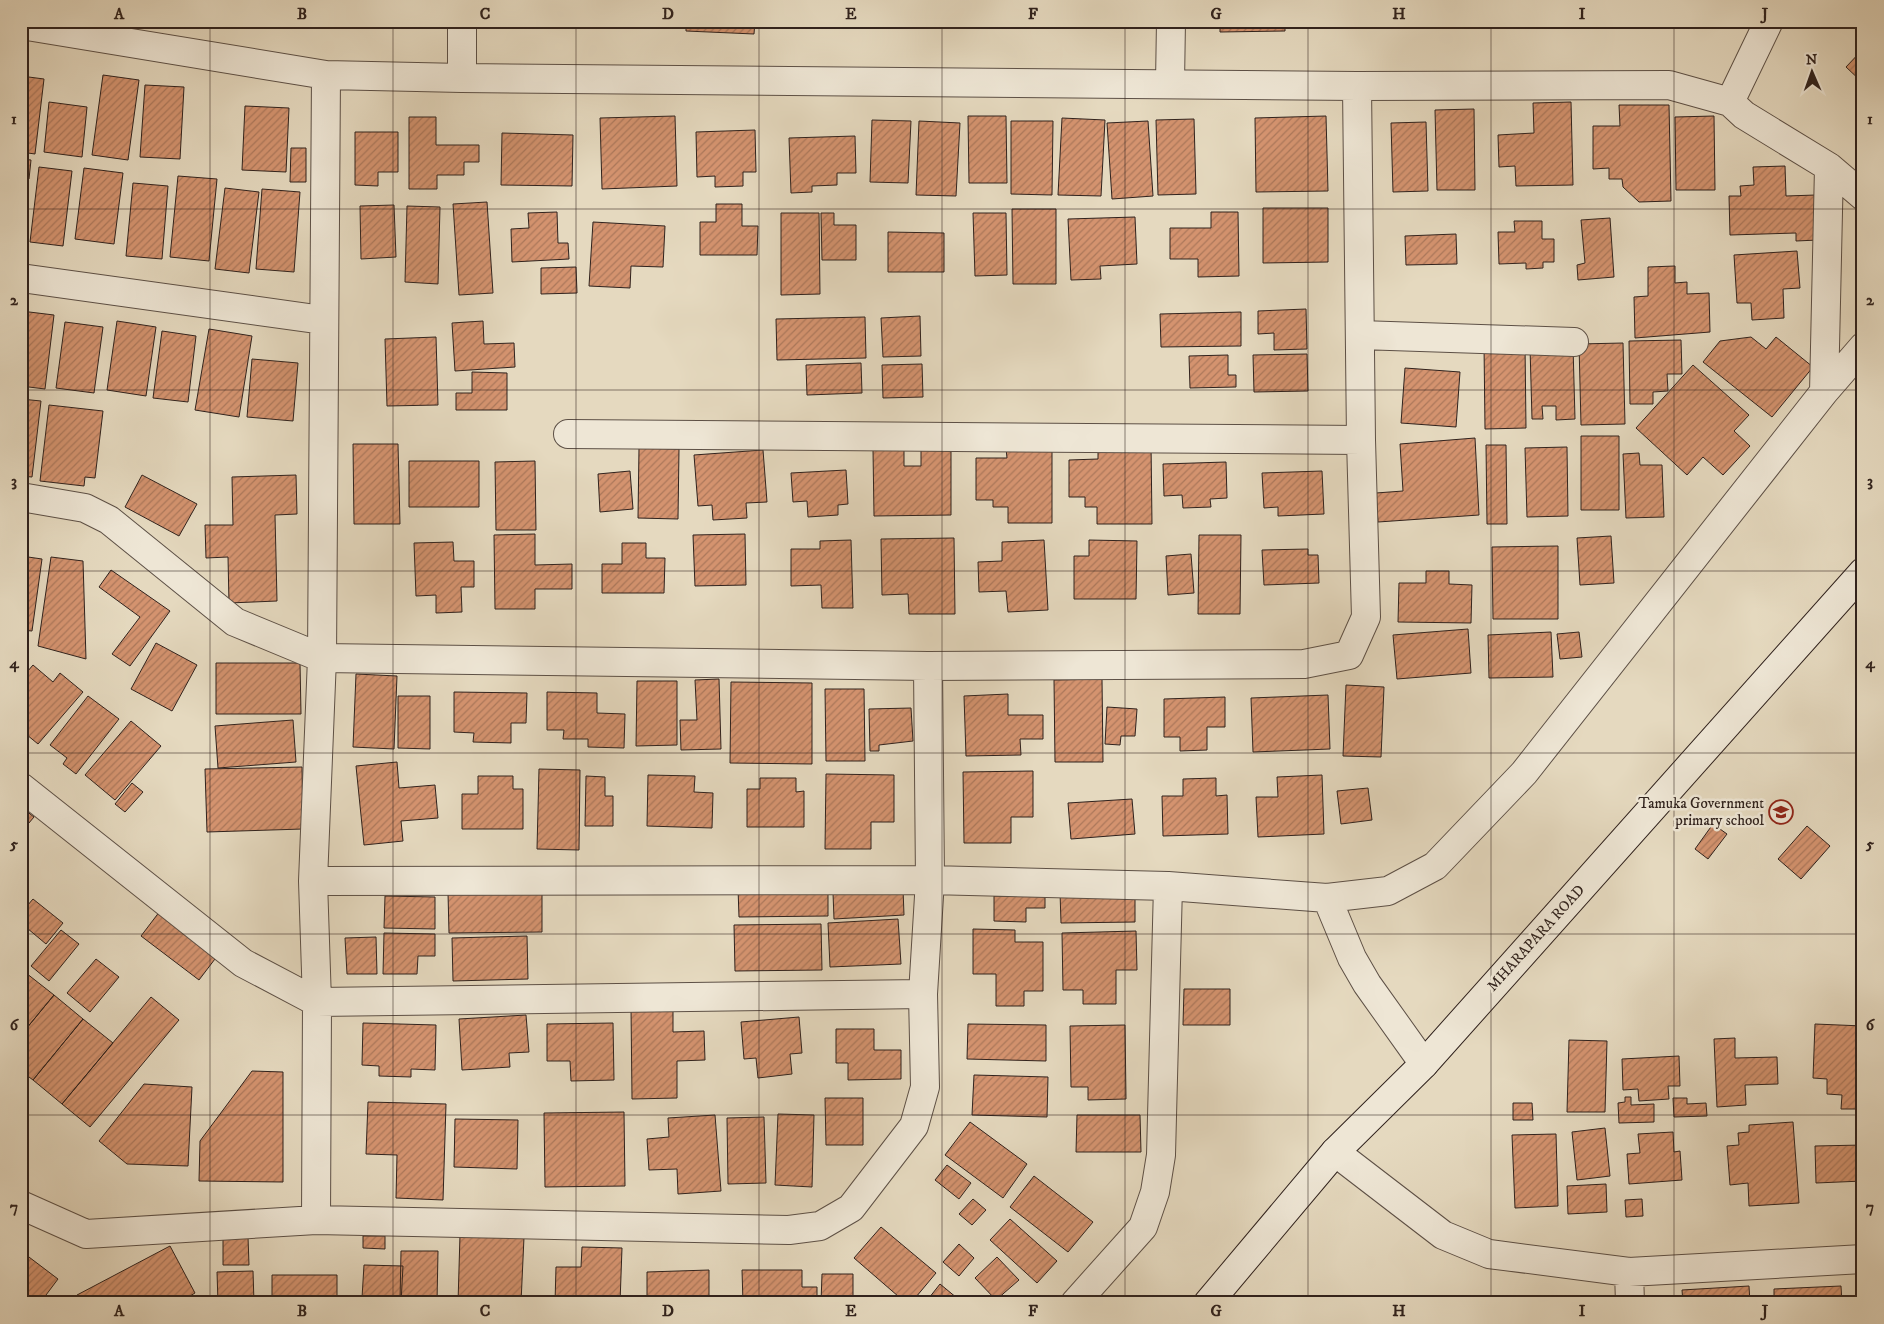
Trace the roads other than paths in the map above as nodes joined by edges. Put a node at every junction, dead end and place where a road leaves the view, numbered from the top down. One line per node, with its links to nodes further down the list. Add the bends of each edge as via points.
1 (462, 21): 7 (street)
2 (1171, 21): 8 (street)
3 (1769, 21): 10 (street)
4 (21, 25): 5 (street)
5 (58, 26): 6 (street)
6 (326, 75): 7 (street); 14 (street)
7 (462, 78): 8 (street)
8 (1170, 83): 9 (street)
9 (1357, 86): 10 (street, via 1669,86); 15 (street)
10 (1730, 102): 11 (street, via 1744,115)
11 (1829, 167): 12 (street); 18 (street)
12 (1863, 196)
13 (21, 278): 14 (street)
14 (323, 320): 23 (street)
15 (1360, 335): 16 (street); 20 (street)
16 (1574, 342)
17 (1863, 347): 18 (street)
18 (1824, 392): 29 (street, via 1524,773 1435,866 1388,890)
19 (568, 434): 20 (street)
20 (1361, 440): 24 (street, via 1366,616 1349,655 1304,664)
21 (21, 497): 23 (street, via 85,508 109,520 235,622)
22 (1863, 572): 32 (street, MHARAPARA ROAD)
23 (322, 658): 24 (street); 27 (street)
24 (928, 666): 26 (street)
25 (21, 787): 31 (street, via 243,963)
26 (930, 880): 27 (street); 28 (street); 30 (street)
27 (314, 881): 31 (street)
28 (1168, 886): 29 (street); 38 (street, via 1161,1155 1155,1192 1143,1227)
29 (1327, 898): 32 (street, via 1352,958 1367,984)
30 (923, 994): 31 (street); 35 (street, via 925,1087 914,1126 851,1208 820,1226 789,1230)
31 (317, 1002): 35 (street)
32 (1424, 1064): 33 (street, MHARAPARA ROAD)
33 (1335, 1152): 37 (street, via 1443,1235 1489,1254); 39 (street, MHARAPARA ROAD)
34 (21, 1205): 35 (street, via 86,1234)
35 (316, 1220)
36 (1863, 1259): 37 (street)
37 (1629, 1272): 40 (street)
38 (1076, 1303)
39 (1208, 1303)
40 (1630, 1303)

